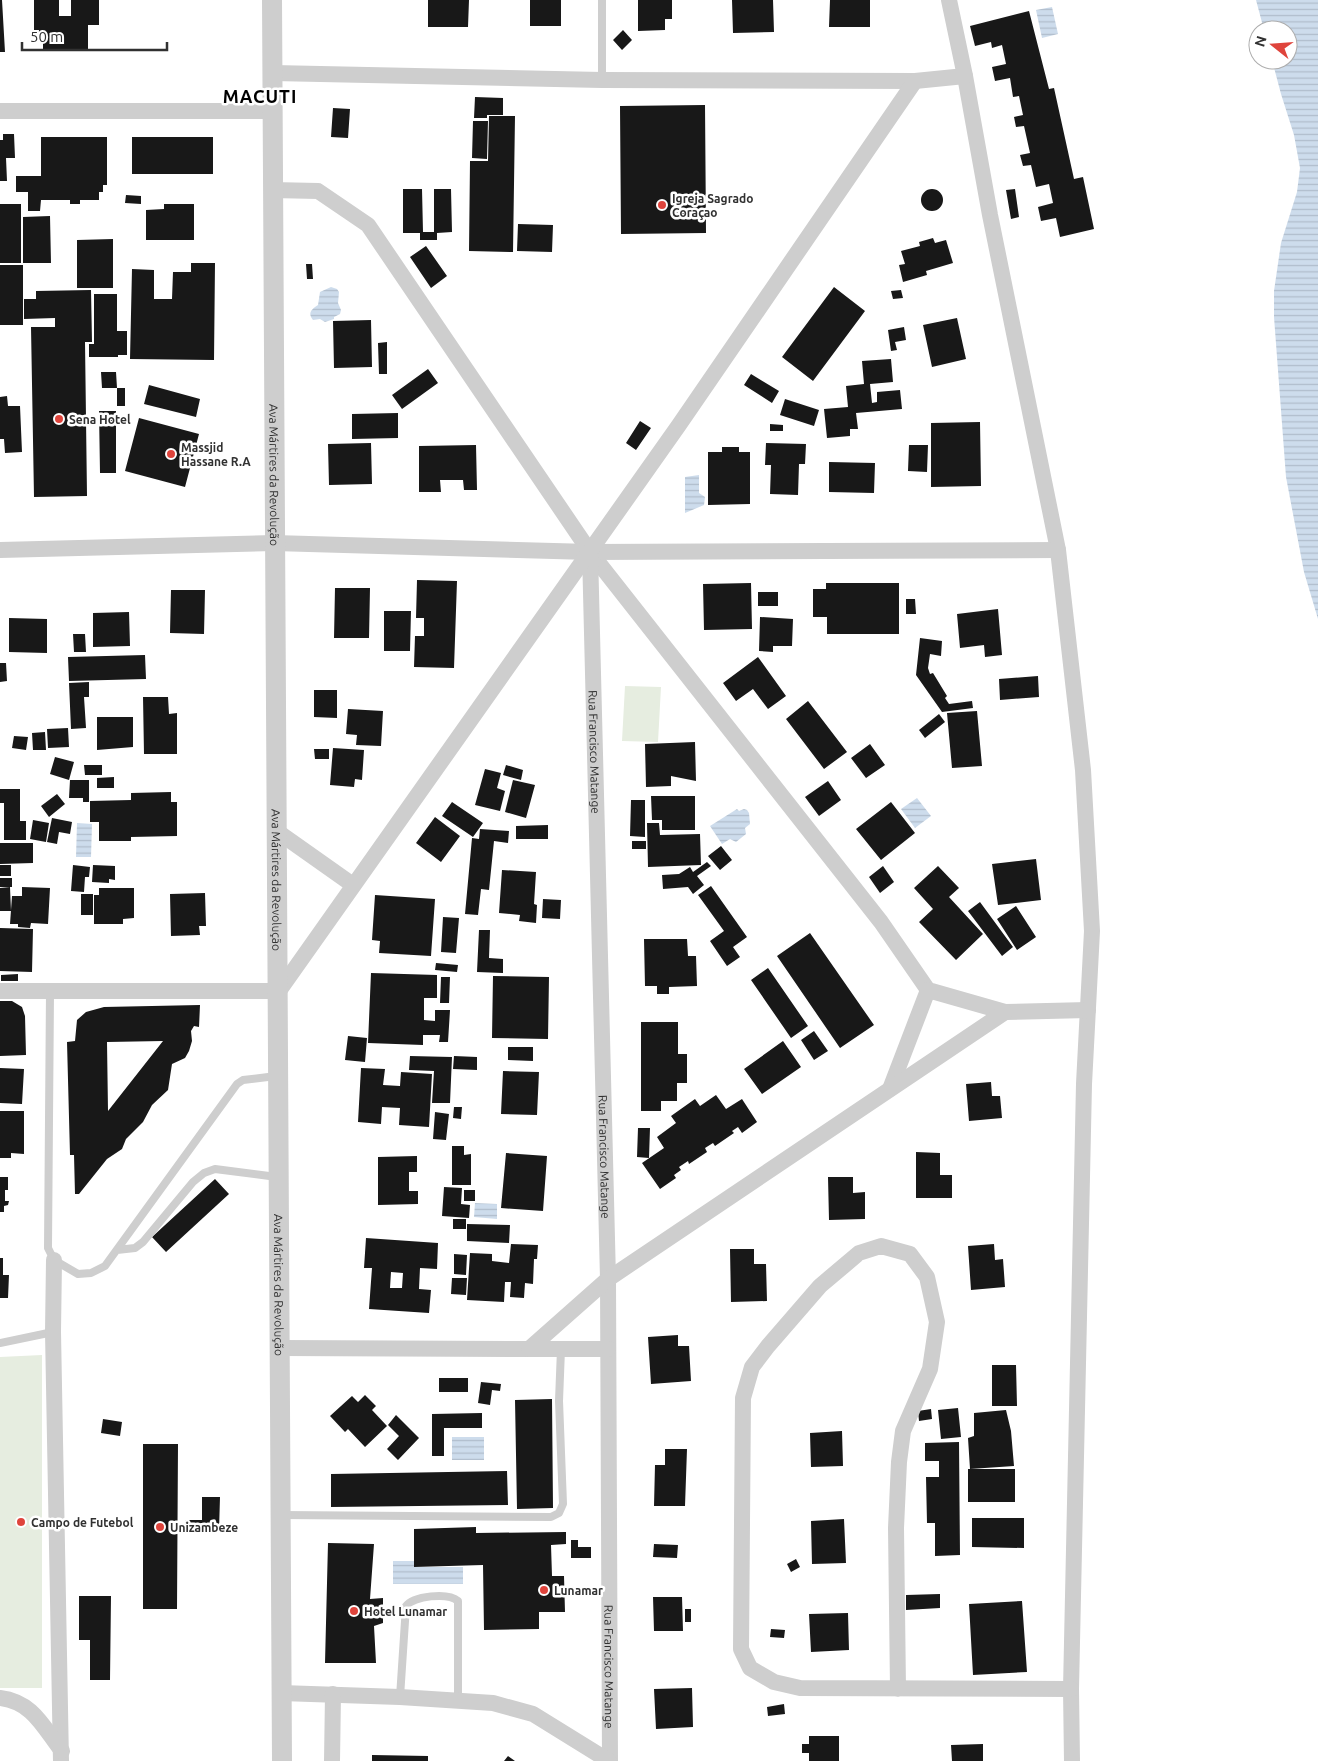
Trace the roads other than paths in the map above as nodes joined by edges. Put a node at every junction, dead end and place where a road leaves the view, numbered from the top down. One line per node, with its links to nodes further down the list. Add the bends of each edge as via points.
1 (272, 0): 4 (street, Ava Mártires da Revolução)
2 (602, 0): 6 (lane)
3 (948, 0): 5 (street)
4 (272, 73): 6 (street); 9 (street, Ava Mártires da Revolução)
5 (965, 76): 7 (street); 13 (street)
6 (602, 80): 7 (street)
7 (915, 81): 14 (street)
8 (0, 111): 9 (street)
9 (273, 111): 10 (street, Ava Mártires da Revolução)
10 (272, 190): 11 (street, Ava Mártires da Revolução, via 276,412); 14 (street, via 318,191 368,224)
11 (274, 542): 12 (street); 14 (street); 15 (street, Ava Mártires da Revolução)
12 (0, 550)
13 (1058, 550): 14 (street); 21 (street, via 1084,770 1092,931)
14 (590, 552): 16 (street); 17 (street, via 881,922); 28 (street, Rua Francisco Matange)
15 (278, 832): 16 (street); 19 (street, Ava Mártires da Revolução)
16 (353, 885): 19 (street)
17 (928, 990): 22 (street); 24 (street)
18 (0, 991): 20 (street)
19 (279, 991): 20 (street); 23 (street, Ava Mártires da Revolução)
20 (50, 992): 27 (lane, via 48,1248)
21 (1088, 1010): 22 (street); 37 (street)
22 (1005, 1012): 24 (street)
23 (278, 1076): 25 (street, Ava Mártires da Revolução); 26 (lane, via 243,1080 237,1084)
24 (890, 1089): 28 (street)
25 (279, 1177): 26 (lane, via 215,1170 204,1173 143,1242 135,1248); 31 (street, Ava Mártires da Revolução)
26 (117, 1250): 27 (lane, via 106,1266 92,1273 78,1274)
27 (54, 1260): 29 (street)
28 (608, 1279): 32 (street); 34 (street, Rua Francisco Matange)
29 (53, 1332): 30 (lane); 43 (street)
30 (0, 1343)
31 (280, 1348): 32 (street); 35 (street, Ava Mártires da Revolução)
32 (529, 1348): 33 (street)
33 (561, 1349): 34 (street); 35 (lane, via 559,1401 563,1504 559,1513 551,1516)
34 (608, 1350): 46 (street, Rua Francisco Matange)
35 (281, 1515): 38 (street, Ava Mártires da Revolução)
36 (898, 1689): 36 (street, via 896,1528 899,1462 903,1432 930,1369 937,1322 927,1277 910,1254 881,1246 859,1254 820,1286 752,1367 743,1398 741,1649 750,1668 774,1682 800,1688); 37 (street)
37 (1071, 1689): 47 (street)
38 (281, 1693): 39 (street); 44 (street, Ava Mártires da Revolução)
39 (332, 1694): 40 (street); 45 (street)
40 (400, 1697): 42 (street); 42 (lane, via 406,1606 412,1600 449,1595 458,1600)
41 (0, 1698): 43 (street, via 12,1699 29,1708)
42 (458, 1701): 46 (street, via 493,1703 533,1714)
43 (63, 1757)
44 (282, 1761)
45 (332, 1761)
46 (610, 1761)
47 (1072, 1761)

